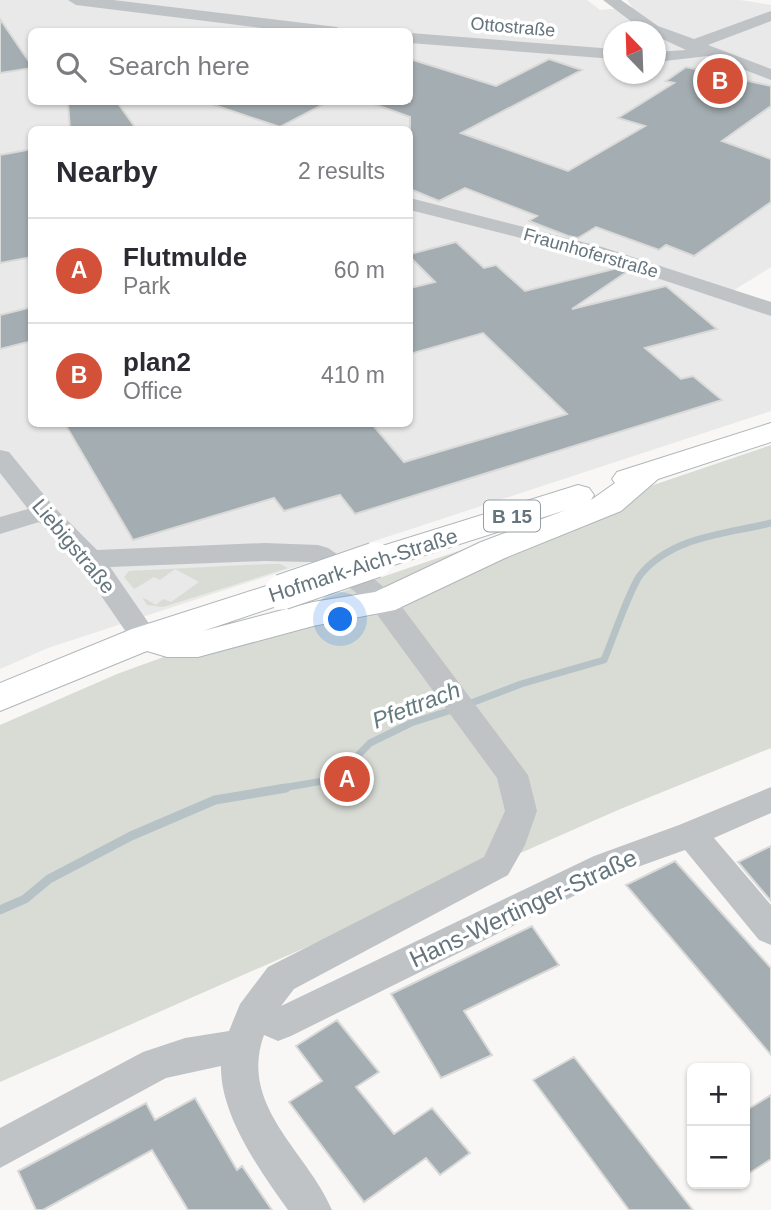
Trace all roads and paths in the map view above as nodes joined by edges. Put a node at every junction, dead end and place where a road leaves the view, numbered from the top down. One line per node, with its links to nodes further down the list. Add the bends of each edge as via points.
1 (76, 0): 4 (street)
2 (611, 0): 6 (street, via 652,29)
3 (771, 16): 6 (street)
4 (304, 28)
5 (413, 38): 8 (street, Ottostraße)
6 (691, 46): 7 (street)
7 (709, 52): 9 (street); 10 (street)
8 (603, 53)
9 (666, 56)
10 (771, 75)
11 (413, 205): 12 (street, Fraunhoferstraße, via 595,251)
12 (771, 309)
13 (771, 432): 15 (main road, Hofmark-Aich-Straße / B 15)
14 (0, 457): 16 (street, Liebigstraße)
15 (648, 472): 19 (main road, via 610,504 493,550); 20 (main road, Hofmark-Aich-Straße / B 15, bridge)
16 (44, 512): 17 (street); 18 (street, Liebigstraße)
17 (0, 526)
18 (90, 559): 19 (street, via 318,554); 20 (street, Liebigstraße)
19 (383, 602): 20 (main road, via 313,614 198,645 167,645); 26 (street, via 512,775 521,811 496,866 281,978 253,1015)
20 (145, 638): 21 (main road, Hofmark-Aich-Straße / B 15)
21 (0, 698)
22 (771, 799): 23 (street, Hans-Wertinger-Straße)
23 (691, 834): 24 (street); 25 (street, Hans-Wertinger-Straße, via 606,865)
24 (771, 930)
25 (278, 1025)
26 (242, 1044): 27 (street, via 156,1064); 28 (street, via 243,1097 271,1153)
27 (0, 1149)
28 (312, 1210)

